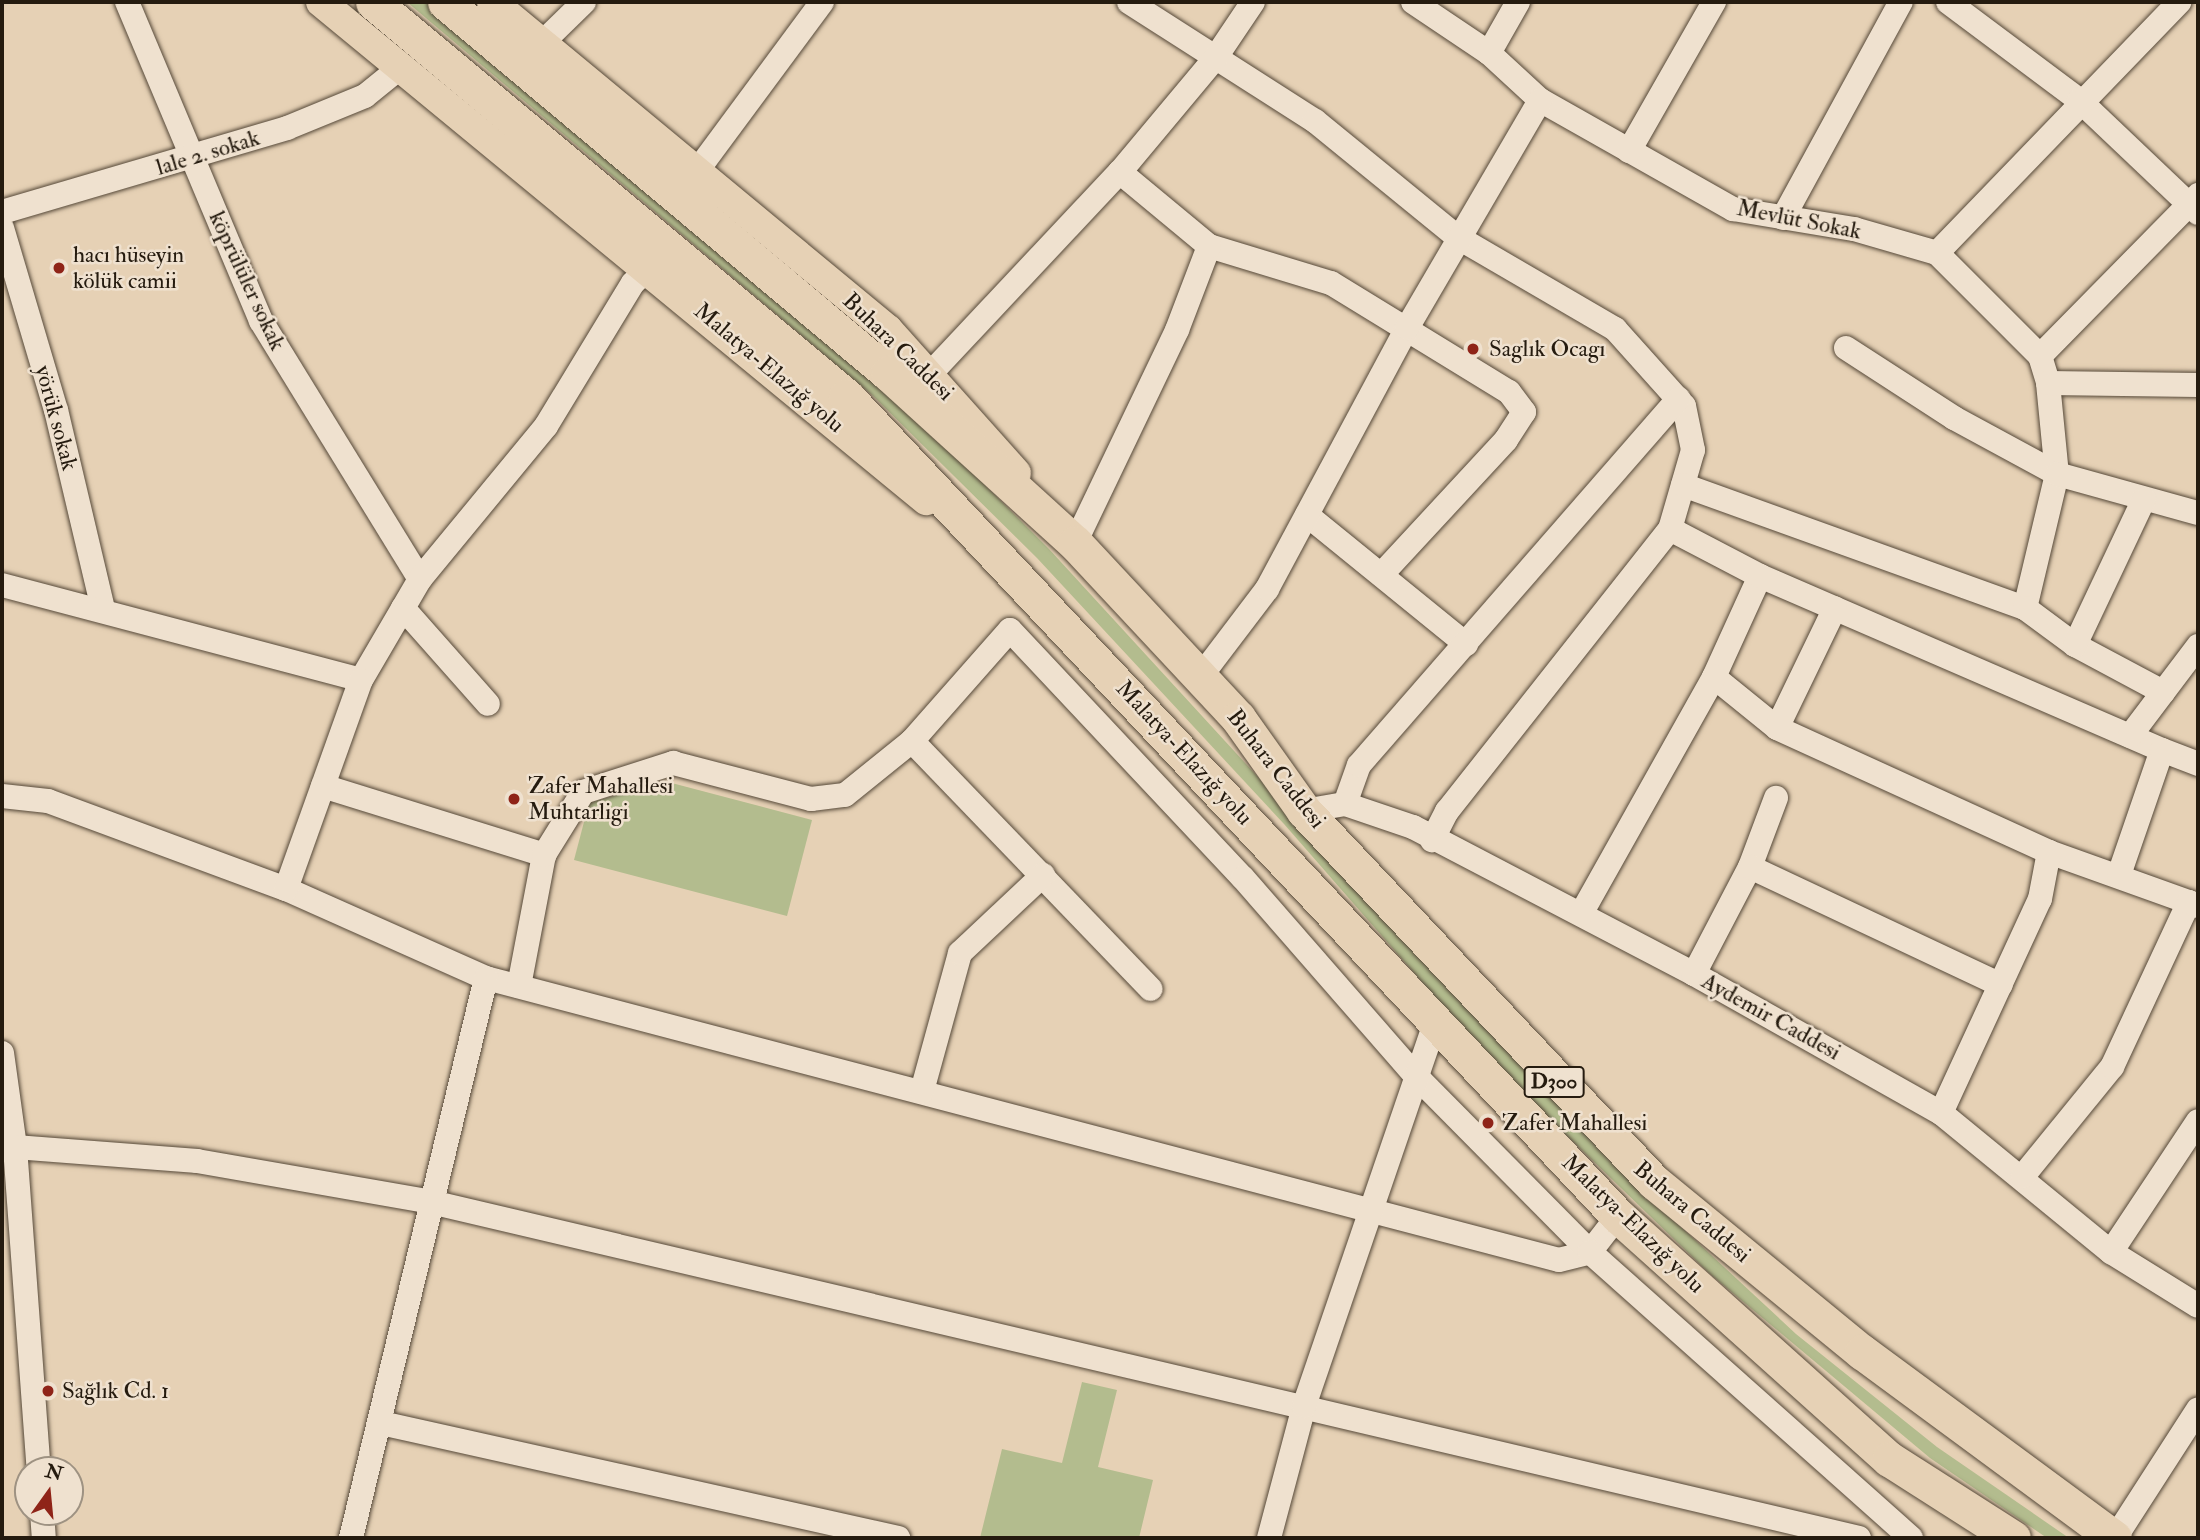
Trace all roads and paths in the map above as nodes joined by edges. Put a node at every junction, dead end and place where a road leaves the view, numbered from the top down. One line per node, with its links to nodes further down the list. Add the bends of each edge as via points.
1 (127, 2): 23 (street, köprülüler sokak)
2 (321, 2): 19 (main road, Malatya-Elazığ yolu / D300)
3 (373, 2): 49 (highway, via 812,365)
4 (445, 2): 47 (highway, via 879,365)
5 (492, 2): 16 (main road, Buhara Caddesi / D300)
6 (584, 2): 16 (street)
7 (822, 2): 24 (street)
8 (1129, 2): 18 (street)
9 (1253, 2): 18 (street)
10 (1413, 2): 17 (street, Mevlüt Sokak)
11 (1518, 2): 17 (street)
12 (1714, 2): 22 (street)
13 (1901, 2): 28 (street)
14 (1948, 2): 21 (street)
15 (2179, 2): 21 (street)
16 (541, 44): 24 (main road, Buhara Caddesi / D300)
17 (1489, 53): 20 (street, Mevlüt Sokak)
18 (1216, 57): 25 (street); 30 (street, via 1315,121)
19 (402, 66): 23 (street, lale 2. sokak, via 365,96); 33 (main road, Malatya-Elazığ yolu / D300)
20 (1540, 100): 22 (street, Mevlüt Sokak); 30 (street)
21 (2079, 100): 26 (street); 32 (street)
22 (1629, 151): 28 (street, Mevlüt Sokak, via 1733,209)
23 (192, 159): 27 (street, lale 2. sokak); 51 (street, köprülüler sokak, via 261,321)
24 (697, 171): 37 (main road, Buhara Caddesi / D300)
25 (1120, 172): 31 (street); 37 (street)
26 (2195, 205): 36 (street)
27 (2, 212)
28 (1783, 218): 32 (street, Mevlüt Sokak, via 1853,229)
29 (2, 228): 56 (street, yörük sokak, via 56,410)
30 (1457, 237): 34 (street); 40 (street, via 1615,329)
31 (1209, 246): 34 (street, via 1331,283); 47 (street)
32 (1937, 253): 36 (street, Mevlüt Sokak)
33 (649, 268): 49 (main road, Malatya-Elazığ yolu / D300); 51 (street, via 632,284 546,426)
34 (1407, 328): 45 (street); 48 (street, via 1509,392 1524,412 1506,440)
35 (1846, 348): 41 (street, via 1954,418)
36 (2040, 356): 38 (street, Mevlüt Sokak)
37 (930, 374): 47 (main road, Buhara Caddesi / D300)
38 (2048, 383): 39 (street); 41 (street, Mevlüt Sokak)
39 (2198, 385)
40 (1678, 399): 42 (street, via 1693,450); 57 (street)
41 (2057, 474): 43 (street); 55 (street, Mevlüt Sokak)
42 (1683, 485): 46 (street); 55 (street)
43 (2144, 499): 44 (street); 58 (street)
44 (2198, 513)
45 (1307, 515): 48 (street); 60 (street, via 1267,589)
46 (1670, 529): 50 (street); 75 (street, via 1447,811)
47 (1075, 543): 60 (highway, Buhara Caddesi / D300)
48 (1382, 574): 57 (street)
49 (1013, 575): 89 (highway, Malatya-Elazığ yolu / D300)
50 (1760, 576): 54 (street); 61 (street)
51 (420, 579): 53 (street)
52 (2, 585): 56 (street)
53 (403, 608): 62 (street); 64 (street)
54 (1835, 608): 65 (street); 66 (street)
55 (2025, 608): 58 (street)
56 (103, 609): 62 (street)
57 (1466, 644): 73 (street, via 1359,765)
58 (2075, 645): 63 (street)
59 (2198, 646): 63 (street)
60 (1201, 676): 74 (highway, Buhara Caddesi / D300)
61 (1714, 677): 65 (street); 83 (street)
62 (361, 680): 70 (street)
63 (2164, 692): 66 (street)
64 (488, 704)
65 (1777, 728): 76 (street)
66 (2130, 736): 68 (street)
67 (912, 741): 77 (street, via 845,795 811,799 673,763 583,792); 79 (street); 91 (street, via 1010,630 1243,878)
68 (2162, 750): 69 (street); 80 (street)
69 (2198, 764)
70 (323, 786): 77 (street); 81 (street)
71 (2, 796): 81 (street, via 48,801)
72 (1776, 798): 78 (street)
73 (1345, 804): 74 (street); 75 (street, Aydemir Caddesi)
74 (1304, 811): 113 (highway, Buhara Caddesi / D300, via 1654,1182 1862,1352)
75 (1433, 839): 83 (street, Aydemir Caddesi)
76 (2049, 852): 80 (street); 86 (street, via 2040,899)
77 (544, 855): 87 (street)
78 (1750, 867): 84 (street); 86 (street)
79 (1042, 875): 88 (street); 92 (street, via 960,953)
80 (2119, 875): 82 (street)
81 (286, 889): 85 (street)
82 (2193, 904): 96 (street, via 2112,1067)
83 (1581, 915): 84 (street, Aydemir Caddesi)
84 (1694, 974): 93 (street, Aydemir Caddesi)
85 (486, 978): 87 (street); 97 (street)
86 (2001, 985): 93 (street)
87 (519, 986): 92 (street)
88 (1151, 989)
89 (1435, 1023): 91 (street); 99 (highway, Malatya-Elazığ yolu / D300)
90 (2, 1053): 95 (street)
91 (1415, 1075): 98 (street); 100 (street)
92 (922, 1091): 98 (street)
93 (1941, 1113): 96 (street, Aydemir Caddesi)
94 (2198, 1122): 101 (street)
95 (15, 1147): 97 (street, via 197,1161); 106 (street)
96 (2023, 1176): 101 (street, Aydemir Caddesi)
97 (431, 1202): 103 (street); 105 (street)
98 (1367, 1210): 100 (street, via 1559,1260); 103 (street)
99 (1618, 1216): 100 (street); 112 (highway, Malatya-Elazığ yolu / D300, via 1889,1459)
100 (1590, 1252): 111 (street)
101 (2111, 1252): 102 (street, Aydemir Caddesi)
102 (2198, 1306)
103 (1304, 1406): 109 (street); 110 (street)
104 (2198, 1409): 113 (street)
105 (381, 1423): 107 (street); 108 (street)
106 (38, 1456)
107 (351, 1538)
108 (898, 1538)
109 (1269, 1538)
110 (1859, 1538)
111 (1911, 1538)
112 (2013, 1538)
113 (2115, 1538)

